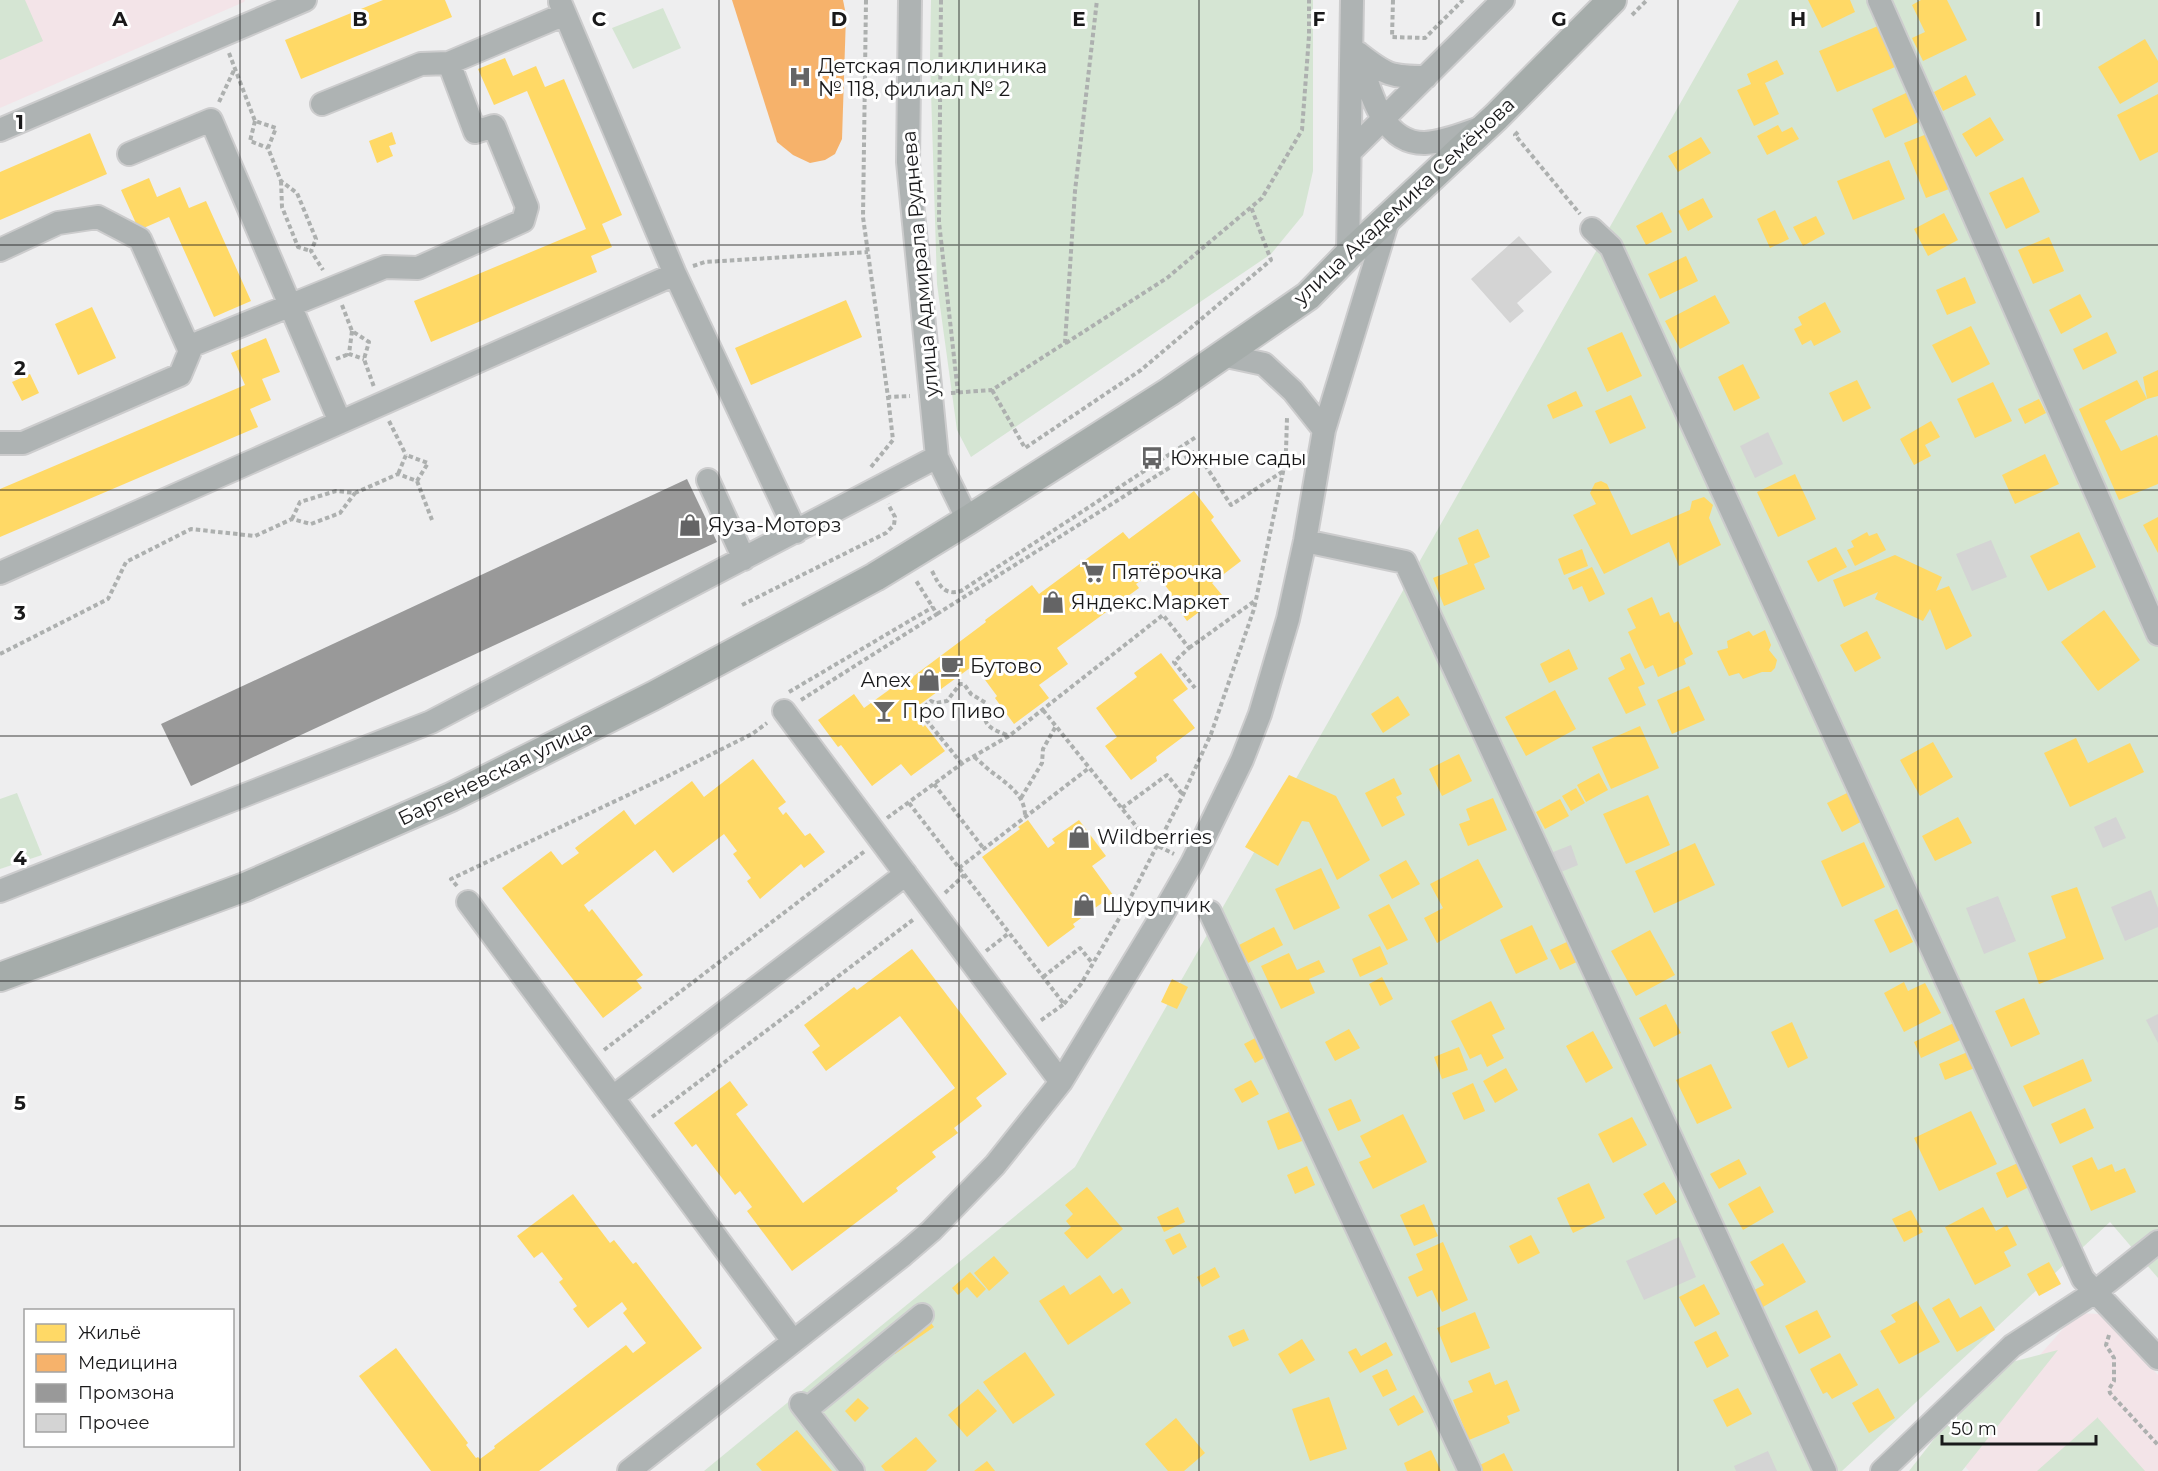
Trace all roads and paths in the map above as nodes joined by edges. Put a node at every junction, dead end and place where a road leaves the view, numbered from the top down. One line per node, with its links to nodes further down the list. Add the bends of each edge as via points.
1 (305, 0): 14 (street)
2 (866, 0): 36 (path, via 863,217)
3 (909, 0): 48 (street, улица Адмирала Руднева, via 908,162)
4 (940, 0): 47 (path, via 939,222)
5 (1097, 0): 42 (path, via 1075,191)
6 (1309, 0): 31 (path, via 1302,130 1262,198)
7 (1352, 0): 16 (street)
8 (1393, 0): 9 (path, via 1392,36 1425,38)
9 (1463, 0)
10 (1503, 0): 19 (street)
11 (1612, 0): 24 (main road, улица Академика Семёнова)
12 (1879, 0): 78 (street)
13 (562, 7): 17 (street); 38 (street)
14 (253, 11): 15 (street)
15 (223, 35): 18 (path); 25 (street)
16 (1355, 44): 19 (street, via 1382,72); 21 (street); 28 (street)
17 (449, 63): 20 (street, via 421,64); 39 (street, via 475,132 494,126 527,207 523,221 418,268 384,267)
18 (235, 67): 22 (path); 23 (path)
19 (1426, 77): 21 (street)
20 (322, 104)
21 (1384, 118): 24 (street, via 1389,128 1405,141 1424,143); 28 (street)
22 (211, 120): 29 (street); 40 (street)
23 (255, 121): 27 (path, via 250,141); 27 (path, via 276,128)
24 (1485, 127): 32 (main road, улица Академика Семёнова)
25 (0, 130)
26 (1515, 135): 33 (path)
27 (268, 148): 30 (path)
28 (1351, 151): 37 (street)
29 (129, 154)
30 (281, 181): 35 (path, via 282,207 298,247); 35 (path, via 297,193 316,239)
31 (1251, 207): 42 (path, via 1167,278); 46 (path, via 1271,260 1140,370 1025,448)
32 (1389, 217): 37 (main road, улица Академика Семёнова); 53 (street)
33 (1592, 229): 117 (street, via 1611,247 2083,1279)
34 (0, 250): 43 (street, via 58,223 98,217 140,239)
35 (311, 251): 39 (path)
36 (868, 252): 38 (path, via 705,262); 49 (path)
37 (1348, 255): 44 (main road, улица Академика Семёнова, via 1308,296)
38 (675, 274): 50 (street); 67 (street)
39 (335, 287): 40 (street); 41 (path)
40 (290, 305): 43 (street); 52 (street)
41 (352, 331): 45 (path, via 369,342); 45 (path, via 349,354)
42 (1065, 344): 46 (path)
43 (188, 347): 55 (street, via 190,351 180,375 23,443)
44 (1222, 355): 53 (street, via 1264,364 1293,391); 66 (main road, улица Академика Семёнова)
45 (364, 359): 50 (path)
46 (992, 390): 47 (path)
47 (958, 393): 48 (path)
48 (931, 394): 49 (path); 57 (street, улица Адмирала Руднева)
49 (888, 397): 62 (path, via 893,440 871,468)
50 (381, 404): 52 (street); 56 (path)
51 (1287, 417): 58 (path)
52 (340, 422): 73 (street)
53 (1324, 430): 69 (street)
54 (1196, 437): 72 (path, via 961,591 946,591)
55 (0, 443)
56 (406, 455): 59 (path); 61 (path, via 428,463)
57 (937, 457): 62 (street); 66 (street, улица Адмирала Руднева)
58 (1283, 472): 74 (path); 77 (path, via 1231,505 1196,451)
59 (398, 474): 61 (path); 63 (path)
60 (708, 480): 70 (street)
61 (417, 482): 65 (path)
62 (880, 485): 67 (street); 68 (path, via 895,517 894,525)
63 (355, 493): 64 (path, via 336,491 300,502); 64 (path, via 340,513 311,524)
64 (292, 519): 80 (path, via 255,536 191,529 126,562 108,599)
65 (432, 520)
66 (968, 520): 71 (main road, Бартеневская улица)
67 (796, 532): 70 (street)
68 (885, 533): 71 (path); 75 (path)
69 (1305, 542): 98 (street, via 1288,619 1260,714); 126 (street, via 1405,562)
70 (744, 559): 101 (street, via 431,722)
71 (902, 559): 76 (path); 108 (main road, Бартеневская улица, via 653,696 451,797 245,887)
72 (932, 572)
73 (0, 573)
74 (1256, 600): 79 (path); 90 (path, via 1211,734)
75 (742, 605)
76 (933, 607): 77 (path); 82 (path)
77 (937, 614): 82 (path)
78 (2158, 634)
79 (1189, 648): 81 (path, via 1174,662); 83 (path, via 1163,615)
80 (0, 654)
81 (1195, 688)
82 (783, 704): 95 (street); 102 (path, via 752,734 452,879)
83 (1043, 710): 84 (path); 85 (path)
84 (1056, 726): 88 (path); 91 (path, via 1043,748 1042,763)
85 (1009, 736): 86 (path); 87 (path, via 988,726 986,703 964,684 947,701 931,701 919,711)
86 (974, 757): 87 (path); 91 (path)
87 (962, 764): 89 (path)
88 (1089, 768): 93 (path); 94 (path)
89 (934, 784): 92 (path); 97 (path)
90 (1183, 795): 93 (path, via 1167,774); 96 (path)
91 (1021, 798): 94 (path)
92 (909, 803): 95 (path); 99 (path)
93 (1122, 808): 96 (path, via 1148,841)
94 (1025, 816): 97 (path)
95 (876, 834): 100 (street); 112 (path)
96 (1157, 845): 98 (path); 107 (path)
97 (984, 849): 99 (path)
98 (1191, 863): 113 (street)
99 (959, 868): 105 (path)
100 (906, 874): 103 (street); 114 (street)
101 (0, 891)
102 (468, 902): 112 (street)
103 (930, 907): 106 (street); 115 (path)
104 (1210, 912): 125 (street)
105 (1009, 933): 106 (path); 109 (path)
106 (971, 962): 111 (street)
107 (1093, 964): 109 (path, via 1080,948); 110 (path)
108 (0, 977)
109 (1043, 977): 110 (path)
110 (1064, 1004): 111 (path)
111 (1024, 1033): 113 (street)
112 (587, 1063): 114 (street)
113 (1061, 1082): 120 (street, via 995,1164 931,1231)
114 (613, 1097): 115 (street)
115 (637, 1129): 120 (street)
116 (2158, 1242): 117 (street)
117 (2096, 1292): 121 (street); 127 (street, via 2012,1346)
118 (922, 1315): 124 (street, via 804,1407)
119 (2103, 1328): 122 (path, via 2109,1336 2107,1348 2114,1358 2110,1393)
120 (793, 1341): 123 (street)
121 (2158, 1358)
122 (2158, 1445)
123 (629, 1471)
124 (853, 1471)
125 (1470, 1471)
126 (1825, 1471)
127 (1882, 1471)

